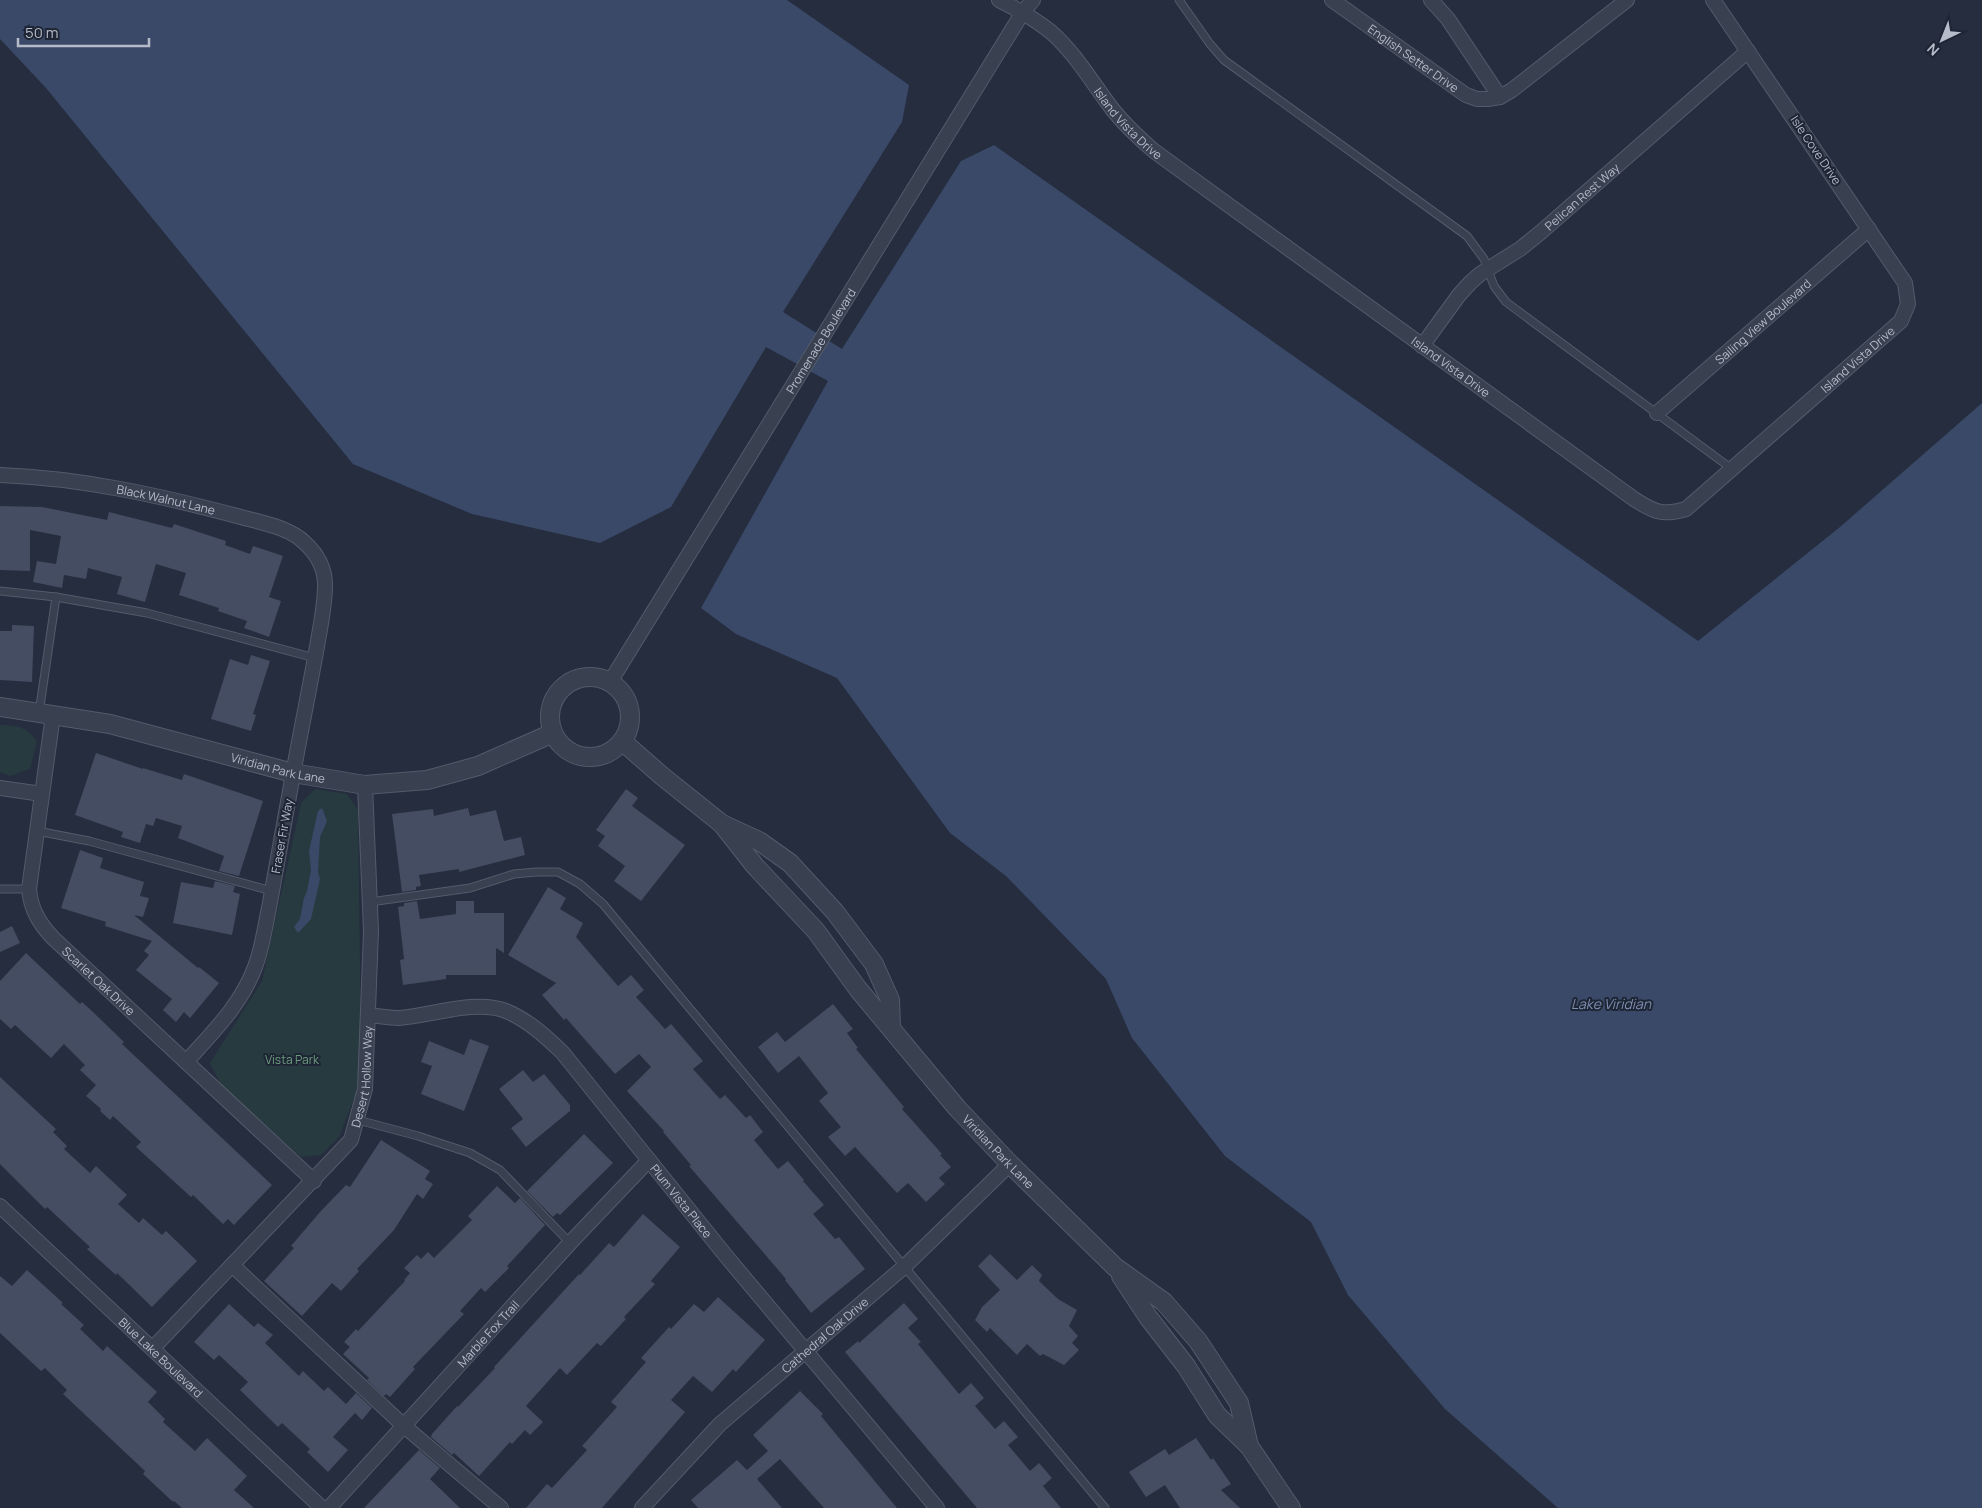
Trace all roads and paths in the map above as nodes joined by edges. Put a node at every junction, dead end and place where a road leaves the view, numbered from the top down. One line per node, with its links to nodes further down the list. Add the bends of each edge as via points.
1 (999, 0): 8 (street, Island Vista Drive)
2 (1033, 0): 8 (street, Promenade Boulevard)
3 (1180, 0): 12 (lane, via 1224,60 1467,236 1480,251)
4 (1332, 0): 10 (street, English Setter Drive, via 1466,95 1477,99)
5 (1431, 0): 10 (street, via 1448,19)
6 (1626, 0): 10 (street, English Setter Drive, via 1525,81)
7 (1713, 0): 9 (street, Isle Cove Drive)
8 (1023, 12): 14 (street, Island Vista Drive, via 1068,50 1133,134); 22 (street, Promenade Boulevard)
9 (1748, 51): 11 (street, Isle Cove Drive); 12 (street, Pelican Rest Way, via 1541,232)
10 (1500, 96)
11 (1869, 229): 13 (street, Isle Cove Drive, via 1905,283); 15 (street, Sailing View Boulevard)
12 (1489, 270): 14 (street, Pelican Rest Way, via 1459,295); 15 (lane, via 1494,286 1506,302)
13 (1908, 304): 16 (street, Island Vista Drive, via 1901,321)
14 (1422, 346): 16 (street, Island Vista Drive, via 1649,509 1662,513 1686,509)
15 (1657, 413): 16 (lane)
16 (1732, 469)
17 (0, 475): 18 (street, Black Walnut Lane, via 107,486 208,508 294,534)
18 (318, 559): 21 (street, Fraser Fir Way, via 324,572 325,598)
19 (0, 591): 20 (lane)
20 (56, 597): 21 (lane, via 147,613); 24 (lane)
21 (315, 658): 27 (street, Fraser Fir Way)
22 (610, 682): 25 (street, via 588,676 577,678 563,687 553,700 550,711); 26 (street, via 626,698 629,708 628,731)
23 (0, 707): 24 (street, Viridian Park Lane)
24 (46, 714): 27 (street, Viridian Park Lane, via 110,724); 30 (street, Scarlet Oak Drive)
25 (553, 733): 26 (street, via 566,749 586,757 606,754); 28 (street, Viridian Park Lane, via 470,768 427,780)
26 (622, 741): 31 (street, Viridian Park Lane)
27 (293, 773): 28 (street, Viridian Park Lane); 35 (street, Fraser Fir Way)
28 (365, 785): 36 (street, Desert Hollow Way)
29 (0, 788): 30 (street)
30 (42, 794): 32 (street, Scarlet Oak Drive)
31 (722, 824): 38 (street, Viridian Park Lane, via 755,866 816,931 858,989); 38 (street, Viridian Park Lane, via 759,842 790,863 835,912 874,964 890,1000)
32 (37, 830): 34 (street, Scarlet Oak Drive); 35 (lane)
33 (0, 889): 34 (lane)
34 (29, 889): 39 (street, Scarlet Oak Drive, via 30,903 47,932)
35 (272, 891): 39 (street, Fraser Fir Way, via 256,965 247,986 227,1016)
36 (370, 902): 37 (street, Desert Hollow Way); 47 (lane, via 470,888 514,874 537,872 558,872 580,884 603,904)
37 (368, 1014): 40 (street, Desert Hollow Way, via 365,1089); 41 (street, Plum Vista Place, via 398,1018 440,1010 484,1007 517,1016 562,1052)
38 (891, 1027): 42 (street, Viridian Park Lane, via 951,1101)
39 (186, 1062): 43 (street, Scarlet Oak Drive)
40 (358, 1120): 43 (street, Desert Hollow Way, via 351,1140); 45 (lane, via 470,1153 500,1170)
41 (649, 1160): 45 (street, Marble Fox Trail); 50 (street, Plum Vista Place)
42 (1010, 1164): 47 (street, Cathedral Oak Drive); 48 (street, Viridian Park Lane)
43 (314, 1180): 46 (street, Desert Hollow Way)
44 (0, 1206): 49 (street, Blue Lake Boulevard)
45 (570, 1243): 51 (street, Marble Fox Trail)
46 (232, 1265): 49 (street, Desert Hollow Way); 51 (street)
47 (904, 1267): 50 (street, Cathedral Oak Drive); 58 (lane)
48 (1115, 1267): 52 (street, Viridian Park Lane, via 1186,1366 1216,1415); 52 (street, Viridian Park Lane, via 1164,1302 1198,1341 1239,1403)
49 (153, 1348): 54 (street, Blue Lake Boulevard)
50 (806, 1350): 53 (street, Cathedral Oak Drive, via 720,1424); 57 (street, Plum Vista Place)
51 (404, 1426): 55 (street, Marble Fox Trail); 56 (street)
52 (1249, 1446): 59 (street, Viridian Park Lane)
53 (648, 1506)
54 (322, 1508)
55 (329, 1508)
56 (501, 1508)
57 (937, 1508)
58 (1105, 1508)
59 (1291, 1508)

